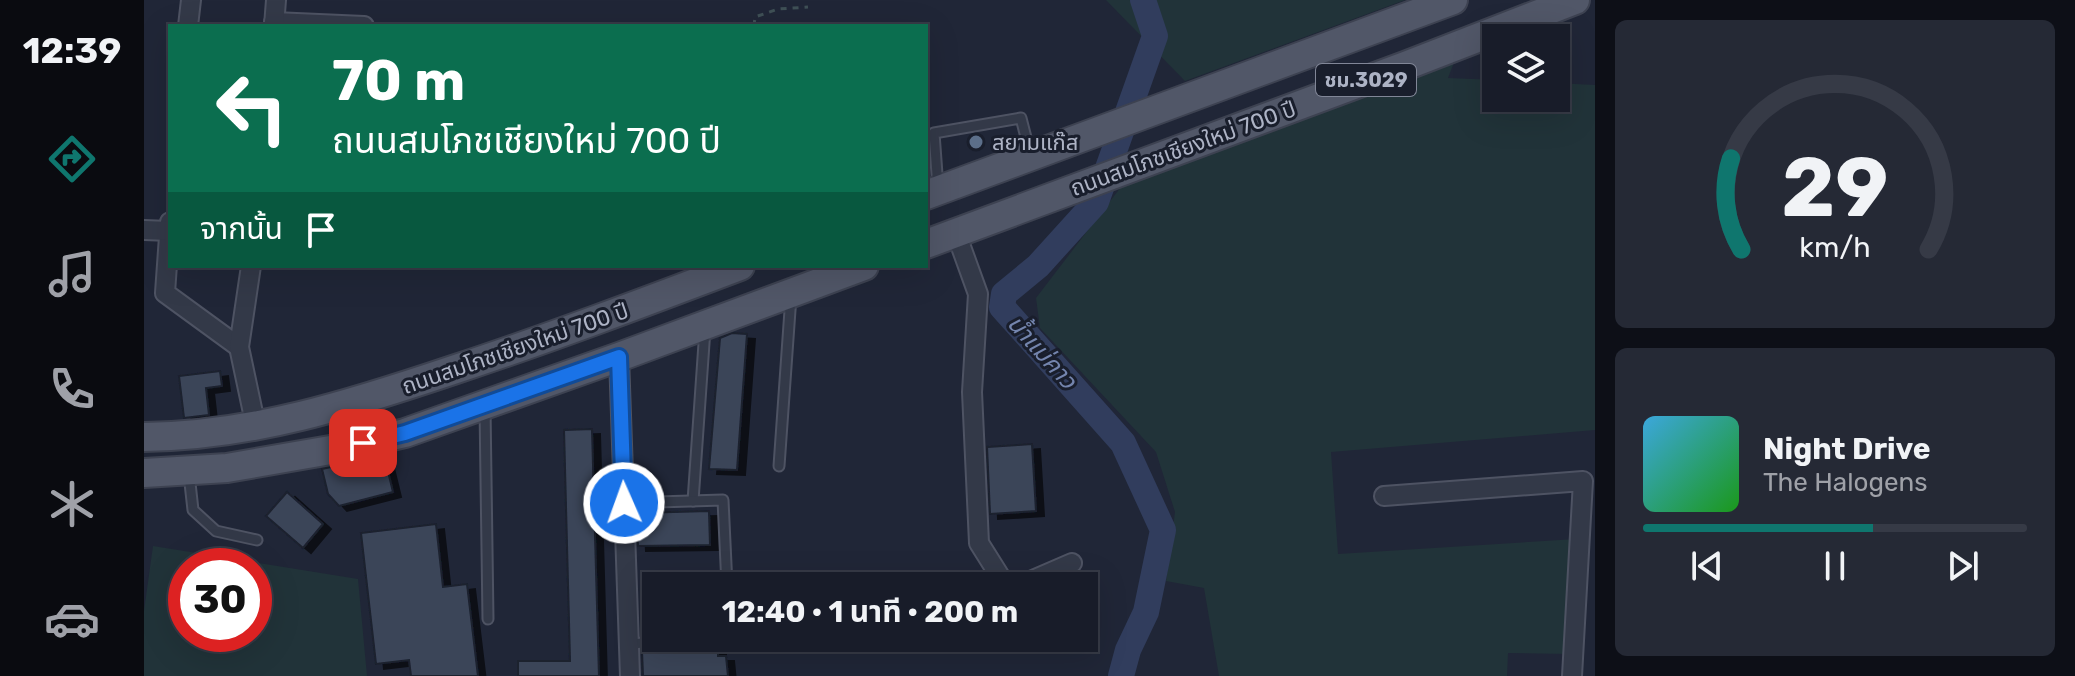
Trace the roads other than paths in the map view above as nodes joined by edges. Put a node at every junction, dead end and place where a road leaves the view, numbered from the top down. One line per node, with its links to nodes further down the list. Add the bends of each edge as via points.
1 (191, 0): 5 (street)
2 (276, 0): 6 (street)
3 (1453, 0): 7 (main road, ถนนสมโภชเชียงใหม่ 700 ปี / ชม.3029)
4 (1575, 0): 11 (main road, ถนนสมโภชเชียงใหม่ 700 ปี / ชม.3029)
5 (188, 24)
6 (274, 24)
7 (1031, 157): 8 (main road, ถนนสมโภชเชียงใหม่ 700 ปี / ชม.3029); 8 (lane, via 1021,118 934,133)
8 (932, 193)
9 (144, 230): 10 (street)
10 (168, 231)
11 (956, 233): 12 (main road, ถนนสมโภชเชียงใหม่ 700 ปี / ชม.3029); 33 (street, via 978,294 972,392 979,543)
12 (928, 243)
13 (168, 246): 19 (street, via 165,293)
14 (251, 268): 19 (street)
15 (735, 268): 22 (main road, ถนนสมโภชเชียงใหม่ 700 ปี, via 576,329 347,405)
16 (859, 268): 17 (main road, ถนนสมโภชเชียงใหม่ 700 ปี)
17 (791, 293): 18 (main road, ถนนสมโภชเชียงใหม่ 700 ปี); 24 (lane)
18 (705, 326): 20 (main road, ถนนสมโภชเชียงใหม่ 700 ปี); 28 (lane)
19 (239, 347): 22 (street)
20 (619, 357): 21 (main road, ถนนสมโภชเชียงใหม่ 700 ปี); 29 (street)
21 (484, 405): 25 (main road, ถนนสมโภชเชียงใหม่ 700 ปี, via 342,448); 36 (lane)
22 (256, 427): 23 (main road, ถนนสมโภชเชียงใหม่ 700 ปี, via 189,437)
23 (144, 437)
24 (779, 466)
25 (188, 470): 26 (main road, ถนนสมโภชเชียงใหม่ 700 ปี); 30 (lane, via 193,510 216,531)
26 (144, 473)
27 (1384, 496): 35 (street, via 1583,481)
28 (693, 501): 29 (lane); 32 (lane, via 723,500)
29 (624, 503): 38 (street)
30 (257, 540)
31 (1072, 563): 34 (street)
32 (726, 572)
33 (997, 572)
34 (1051, 572)
35 (1587, 579): 40 (street)
36 (488, 619)
37 (642, 643): 38 (lane)
38 (630, 644): 39 (street)
39 (630, 676)
40 (1572, 676)

